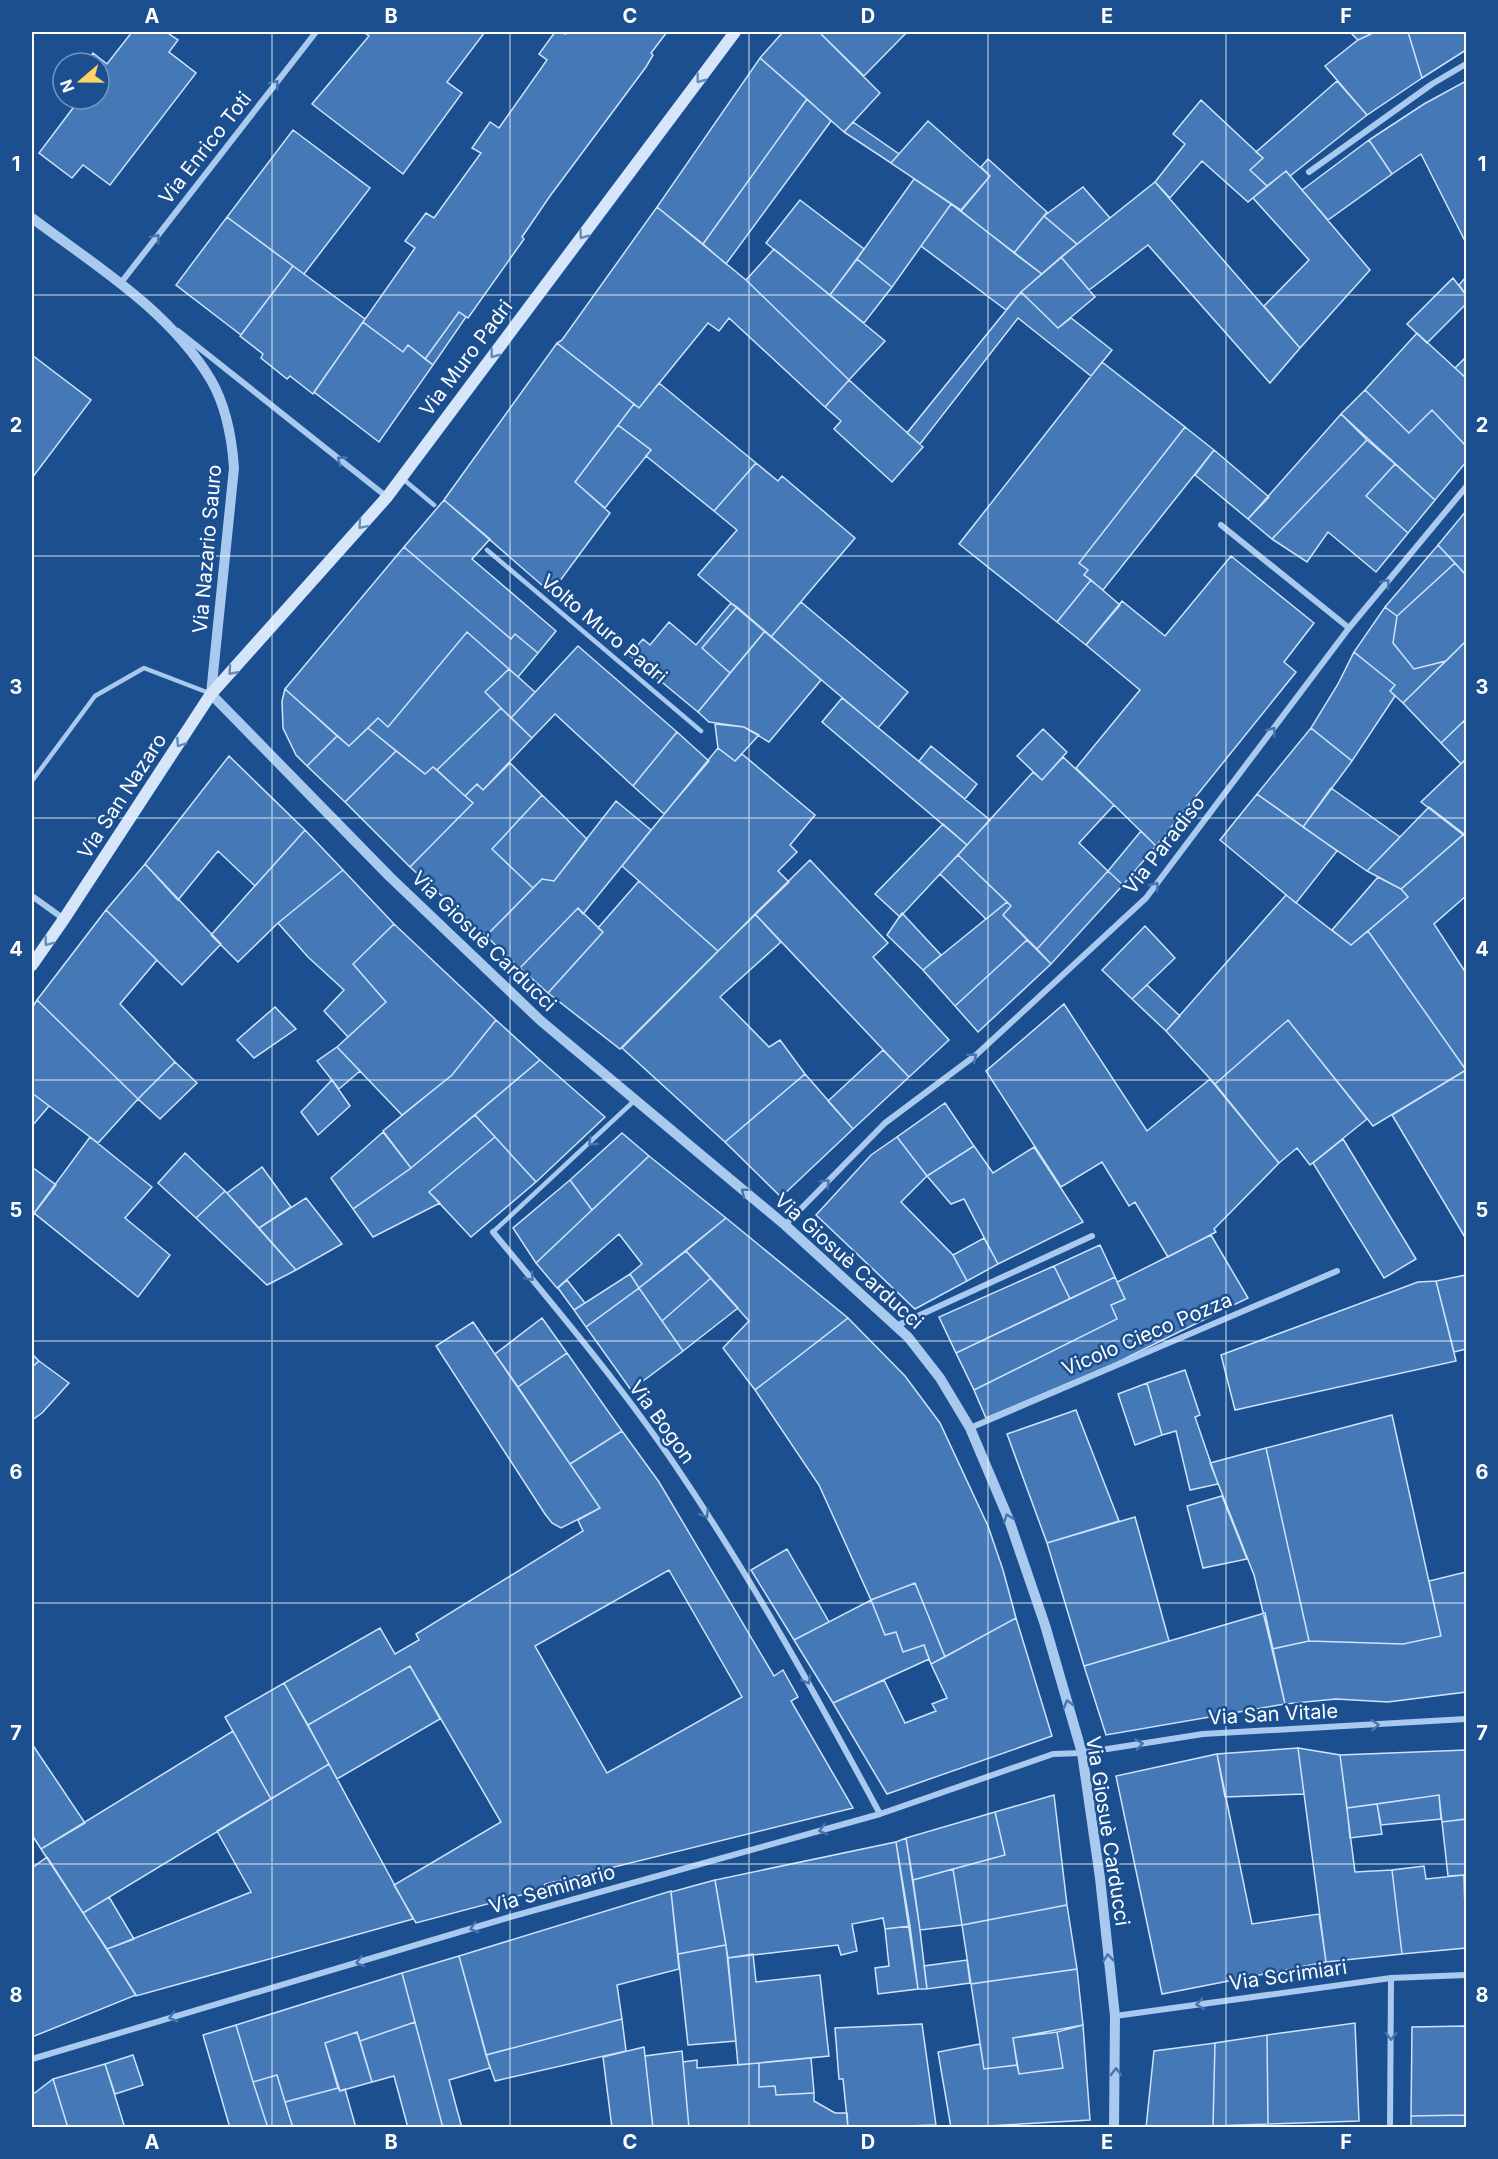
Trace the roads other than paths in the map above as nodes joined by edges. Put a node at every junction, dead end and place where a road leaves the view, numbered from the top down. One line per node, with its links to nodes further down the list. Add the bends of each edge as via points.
1 (316, 32): 6 (street, Via Enrico Toti, one-way to 1)
2 (735, 32): 8 (main road, Via Muro Padri, one-way to 8)
3 (1467, 64): 4 (street, via 1432,84)
4 (1309, 172)
5 (32, 218): 6 (street, Via Nazario Sauro)
6 (120, 284): 7 (street, Via Nazario Sauro)
7 (164, 319): 10 (street, Via Nazario Sauro, one-way to 7); 15 (street, Via Nazario Sauro, via 212,381 231,435 231,510)
8 (401, 477): 10 (main road, Via Muro Padri); 11 (lane)
9 (1467, 487): 14 (street, Via Paradiso, one-way to 9)
10 (387, 497): 15 (main road, Via Muro Padri, one-way to 15)
11 (434, 505)
12 (1221, 525): 14 (street)
13 (487, 550): 16 (lane, Volto Muro Padri)
14 (1349, 628): 22 (street, Via Paradiso, one-way to 14, via 885,1123 976,1055 1146,898)
15 (212, 694): 17 (lane, via 144,668 95,696); 19 (main road, Via San Nazaro, one-way to 19); 21 (street, Via Giosuè Carducci, via 390,877 541,1021)
16 (701, 731)
17 (32, 781)
18 (32, 896): 19 (street)
19 (64, 919): 20 (main road, Via San Nazaro, one-way to 20)
20 (32, 965)
21 (634, 1101): 22 (street, Via Giosuè Carducci, one-way to 21); 23 (lane, Via Bogon, one-way to 23)
22 (785, 1225): 26 (street, Via Giosuè Carducci)
23 (493, 1232): 30 (street, Via Bogon, one-way to 30, via 674,1464 794,1656)
24 (1092, 1236): 26 (street)
25 (1337, 1271): 27 (street, Vicolo Cieco Pozza)
26 (896, 1326): 27 (street, Via Giosuè Carducci, via 940,1378)
27 (970, 1428): 29 (street, Via Giosuè Carducci, one-way to 27, via 1045,1625 1009,1520)
28 (1467, 1719): 29 (street, Via San Vitale, one-way to 28, via 1203,1734)
29 (1082, 1754): 30 (street, Via Seminario, via 1053,1754); 33 (street, Via Giosuè Carducci, one-way to 29)
30 (880, 1814): 34 (street, Via Seminario, one-way to 34, via 500,1920)
31 (1467, 1975): 32 (street, Via Scrimiari)
32 (1391, 1978): 33 (street, Via Scrimiari, one-way to 33); 36 (street, one-way to 36)
33 (1114, 2016): 35 (street, Via Giosuè Carducci, one-way to 33)
34 (32, 2059)
35 (1114, 2127)
36 (1390, 2127)

